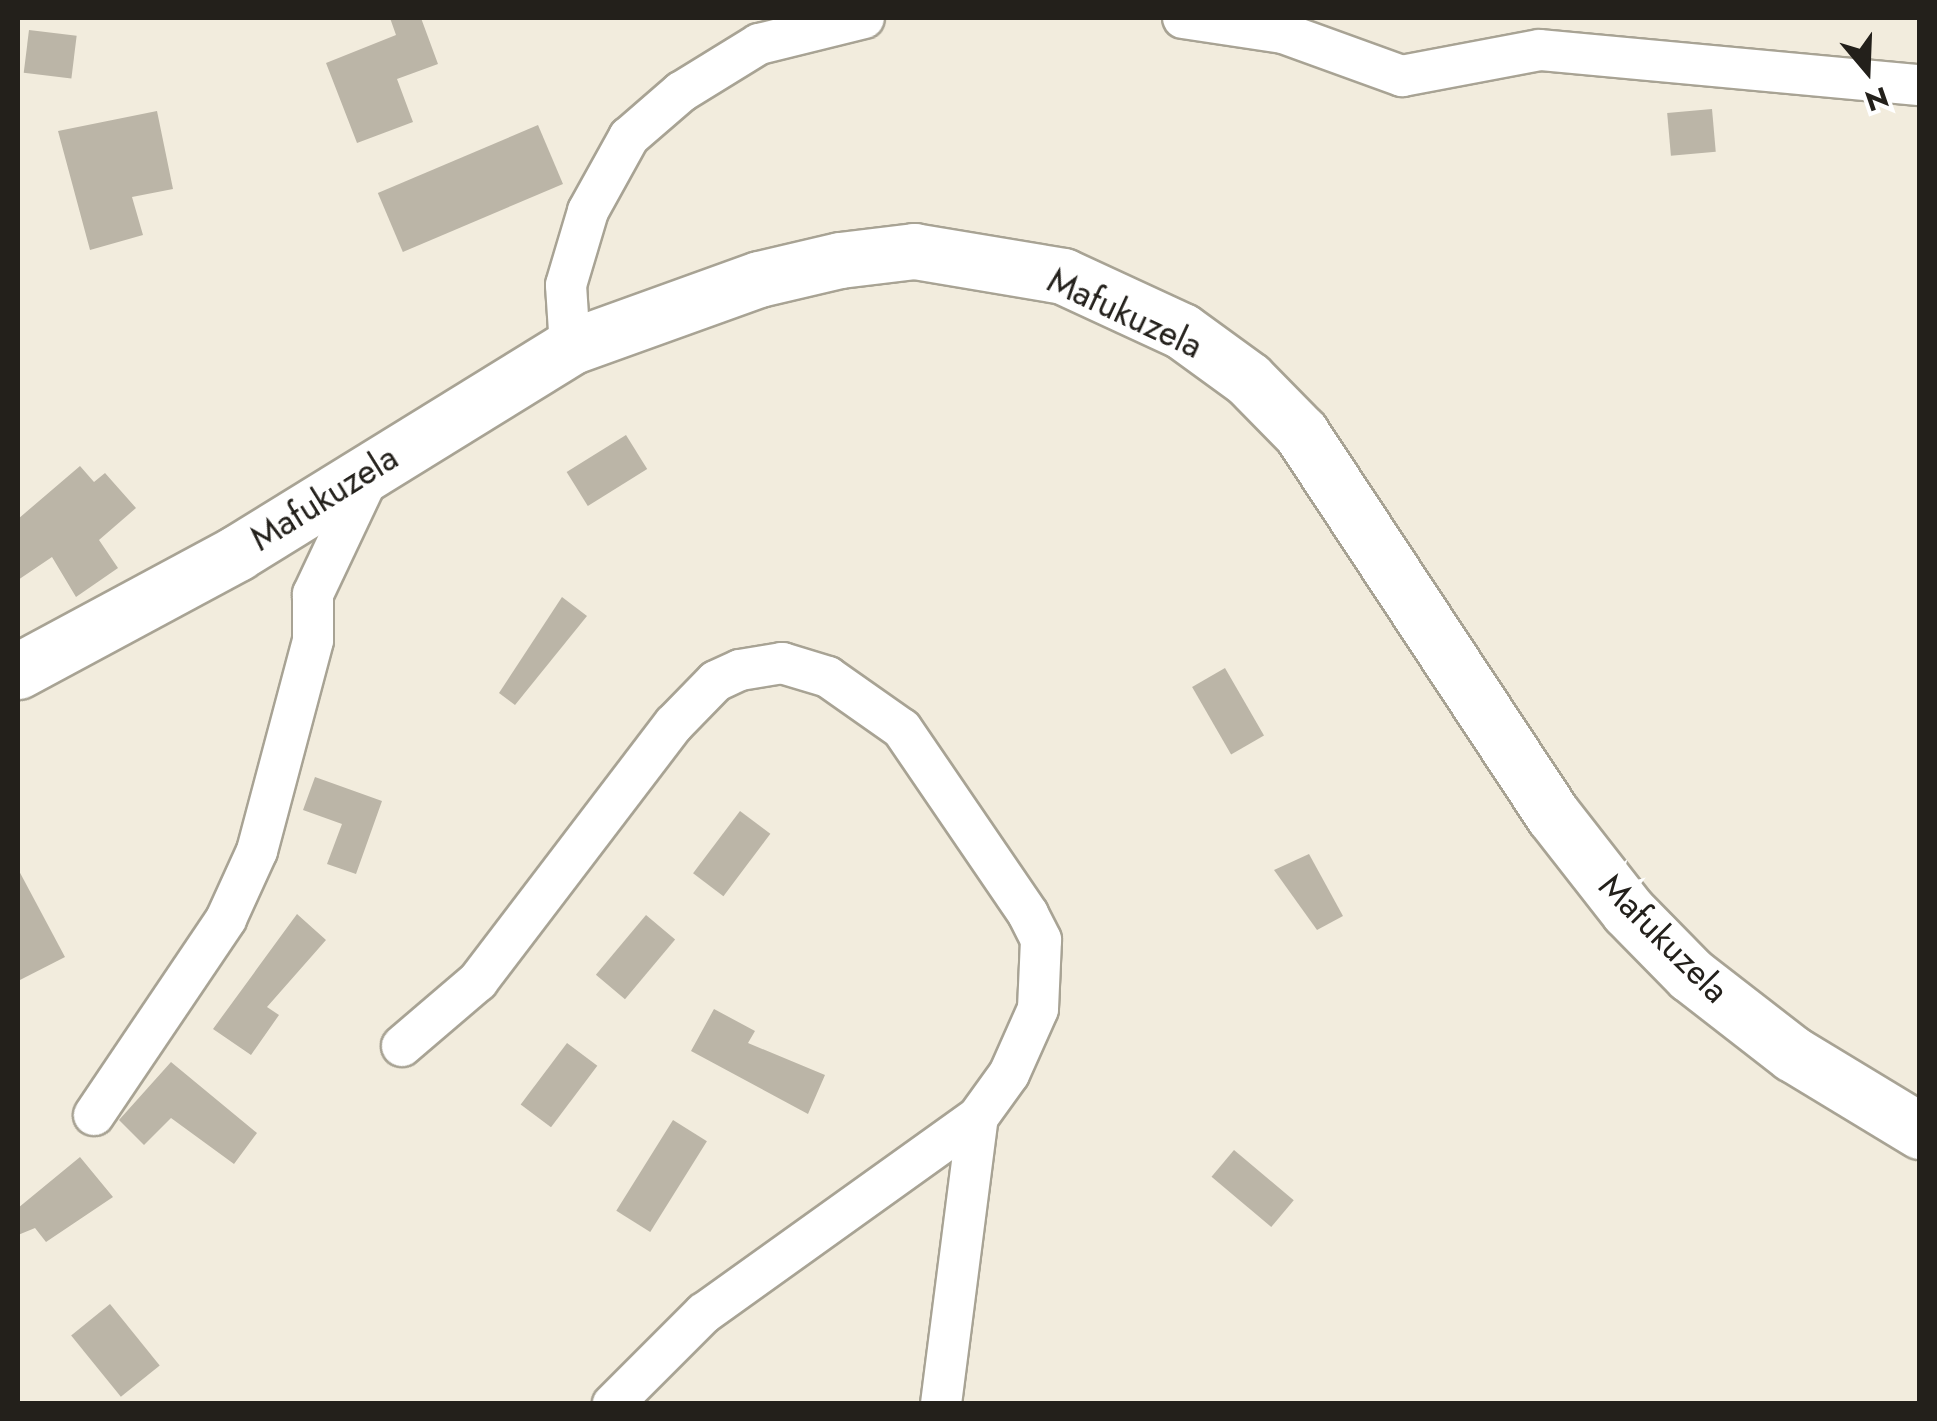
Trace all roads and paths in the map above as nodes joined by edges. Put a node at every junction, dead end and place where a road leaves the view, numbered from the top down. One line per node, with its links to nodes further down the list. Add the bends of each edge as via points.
1 (864, 18): 4 (street, via 759,44 680,92 629,137 588,211 566,285)
2 (1183, 18): 3 (street, via 1283,32 1402,76 1540,50)
3 (1920, 84)
4 (570, 348): 5 (main road, Mafukuzela); 10 (main road, Mafukuzela, via 758,279 914,251 1063,276 1182,332 1248,378 1301,433 1552,814 1628,911 1690,975 1793,1054)
5 (374, 465): 6 (main road, Mafukuzela, via 237,554); 8 (street, via 312,594 313,640 257,851 226,919)
6 (18, 671)
7 (402, 1046): 9 (street, via 478,981 538,911 618,794 696,701 740,670 782,663 828,677 902,730 1041,940 1038,1009 1009,1074)
8 (94, 1115)
9 (978, 1117): 11 (street, via 704,1313); 12 (street)
10 (1920, 1131)
11 (613, 1404)
12 (941, 1404)

